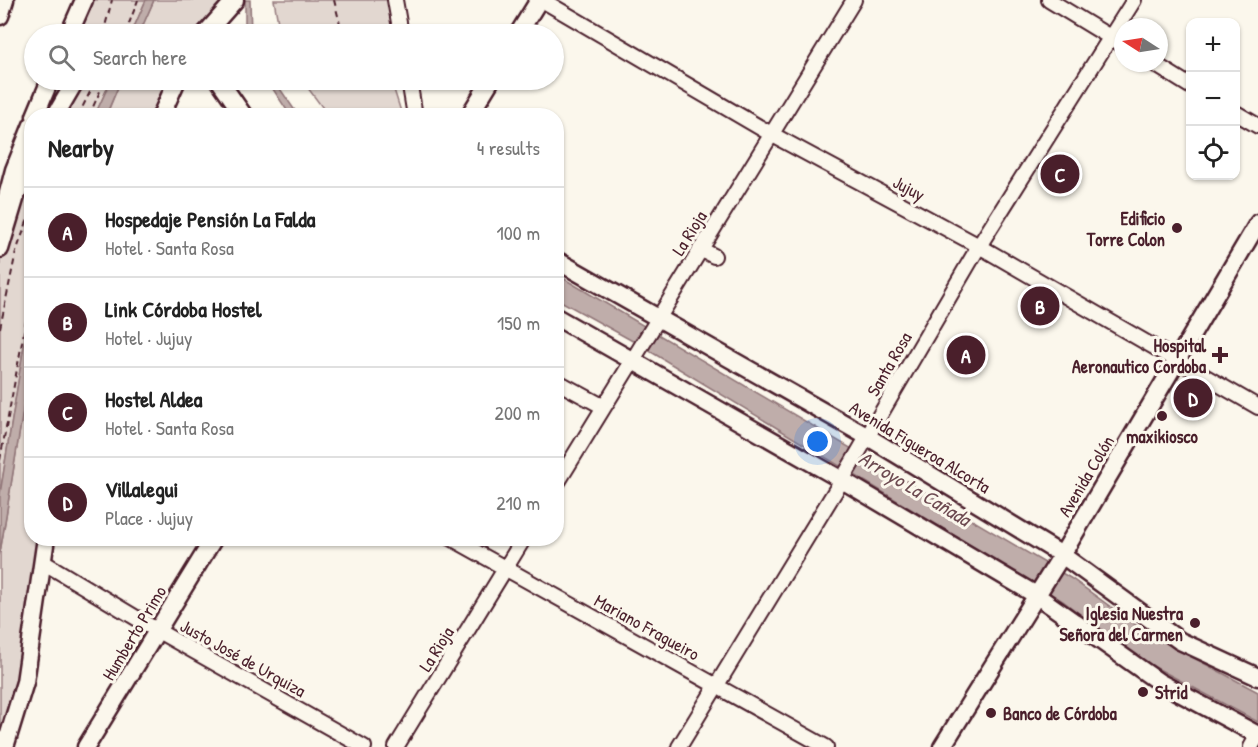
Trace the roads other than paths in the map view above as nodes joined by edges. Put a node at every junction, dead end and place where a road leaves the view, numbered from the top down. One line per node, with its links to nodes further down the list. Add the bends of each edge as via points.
1 (4, 0): 9 (main road)
2 (84, 0): 10 (main road)
3 (235, 0): 11 (main road)
4 (396, 0): 12 (street)
5 (541, 0): 13 (main road); 32 (street, Jujuy)
6 (854, 0): 32 (street, La Rioja, via 830,28)
7 (1048, 0): 14 (street)
8 (1134, 0): 14 (street, Santa Rosa)
9 (0, 16)
10 (73, 24)
11 (214, 24)
12 (400, 24)
13 (525, 24)
14 (1110, 38): 15 (street); 37 (street, Santa Rosa)
15 (1114, 40)
16 (1168, 72): 17 (street)
17 (1186, 83)
18 (47, 90): 24 (main road)
19 (70, 90): 25 (main road)
20 (173, 90): 26 (main road)
21 (226, 90): 27 (main road)
22 (411, 90): 28 (street)
23 (485, 90): 29 (main road)
24 (39, 108)
25 (60, 108)
26 (165, 108)
27 (238, 108)
28 (414, 108)
29 (474, 108)
30 (1240, 115): 31 (street)
31 (1258, 126)
32 (771, 134): 37 (street, Jujuy); 39 (street, La Rioja)
33 (24, 145): 35 (main road)
34 (24, 178): 38 (main road)
35 (0, 223)
36 (1258, 223): 45 (main road, Avenida Colón)
37 (979, 246): 45 (street, Jujuy); 49 (street, Santa Rosa)
38 (0, 249)
39 (700, 249): 40 (street); 42 (street, La Rioja)
40 (714, 256)
41 (564, 265): 42 (main road, Avenida Figueroa Alcorta)
42 (656, 318): 44 (street, La Rioja); 49 (main road, Avenida Figueroa Alcorta)
43 (564, 322): 44 (main road)
44 (633, 359): 47 (street, La Rioja); 51 (main road)
45 (1177, 359): 48 (street, Jujuy); 56 (main road, Avenida Colón)
46 (564, 385): 47 (street)
47 (604, 407): 50 (street, La Rioja)
48 (1258, 407)
49 (868, 437): 51 (street, Santa Rosa); 56 (main road, Avenida Figueroa Alcorta)
50 (564, 472)
51 (842, 480): 59 (main road); 62 (street, Santa Rosa)
52 (45, 546): 57 (main road)
53 (209, 546): 60 (main road, Humberto Primo)
54 (466, 546): 58 (street, Mariano Fragueiro)
55 (519, 546): 58 (street, La Rioja)
56 (1062, 555): 59 (main road, Avenida Colón); 61 (main road, Avenida Figueroa Alcorta, via 1180,641)
57 (43, 562): 60 (street, Justo José de Urquiza); 64 (main road, via 25,682)
58 (506, 569): 62 (street, Mariano Fragueiro); 67 (street, La Rioja)
59 (1036, 595): 63 (main road, via 1159,682); 70 (main road, Avenida Colón)
60 (158, 631): 65 (main road, Humberto Primo); 66 (street, Justo José de Urquiza)
61 (1258, 676)
62 (716, 686): 68 (street, Santa Rosa); 69 (street, Mariano Fragueiro)
63 (1258, 735): 71 (street)
64 (5, 747)
65 (86, 747)
66 (364, 747)
67 (396, 747)
68 (679, 747)
69 (826, 747)
70 (942, 747)
71 (1251, 747)

